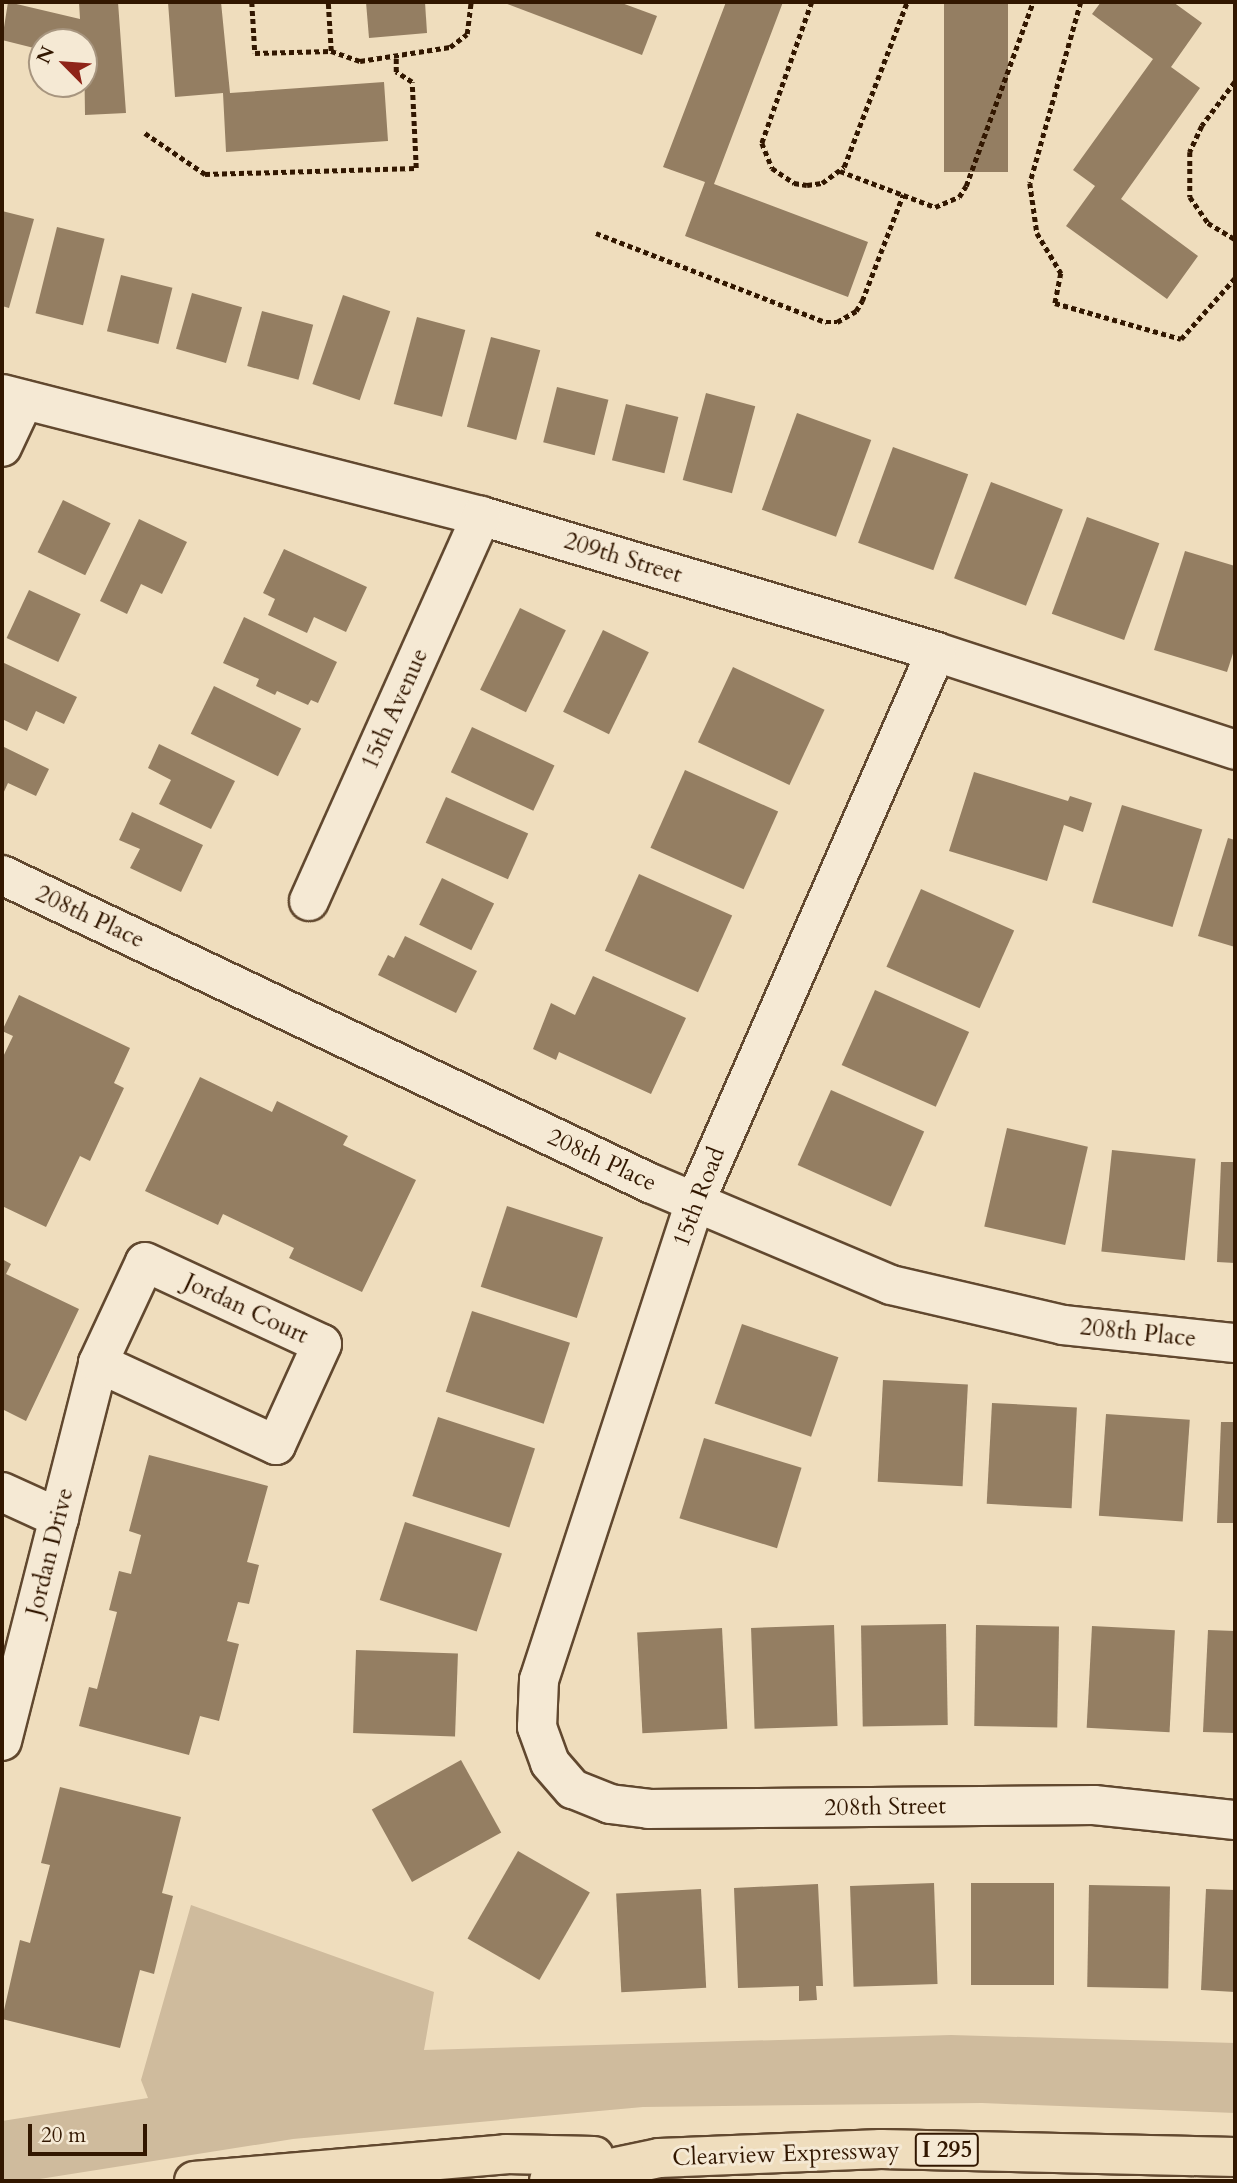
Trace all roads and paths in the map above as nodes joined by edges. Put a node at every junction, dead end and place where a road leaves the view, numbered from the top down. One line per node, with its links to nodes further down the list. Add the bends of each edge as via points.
1 (252, 2): 8 (path, via 255,53)
2 (328, 2): 8 (path)
3 (471, 2): 9 (path, via 472,23 460,42)
4 (812, 2): 12 (path, via 762,143 772,168 794,183 822,183)
5 (907, 2): 12 (path)
6 (1032, 2): 13 (path, via 967,186 948,205 935,207)
7 (1081, 2): 16 (path, via 1030,183 1037,233 1061,274 1055,303 1181,339)
8 (331, 51): 9 (path, via 360,61)
9 (396, 56): 11 (path, via 396,72 412,82 416,168 205,174)
10 (1235, 82): 15 (path, via 1202,126 1190,163 1190,197 1208,223)
11 (145, 133)
12 (840, 172): 13 (path)
13 (902, 194): 14 (path, via 862,301 856,311 837,322 826,322)
14 (596, 233)
15 (1235, 239)
16 (1235, 278)
17 (13, 397): 18 (street); 19 (street, 209th Street)
18 (2, 447)
19 (481, 516): 20 (street, 209th Street); 23 (street, 15th Avenue)
20 (936, 652): 21 (street, 209th Street); 24 (street, 15th Road)
21 (1235, 750)
22 (2, 875): 24 (street, 208th Place)
23 (309, 901)
24 (695, 1202): 25 (street, 208th Place, via 891,1285 1063,1325); 30 (street, 15th Road, via 539,1680 537,1727)
25 (1235, 1343)
26 (99, 1363): 26 (street, Jordan Court, via 276,1444 322,1344 145,1262); 28 (street, Jordan Drive)
27 (2, 1492): 28 (street)
28 (59, 1518): 29 (street, Jordan Drive)
29 (2, 1741)
30 (550, 1763): 31 (street, 208th Street, via 572,1789 610,1804 648,1810 1094,1805)
31 (1235, 1819)
32 (1235, 2157): 33 (highway, Clearview Expressway / I 295, via 881,2149)
33 (659, 2158): 34 (highway, via 506,2154); 35 (highway, Clearview Expressway / I 295)
34 (194, 2181)
35 (550, 2181)

